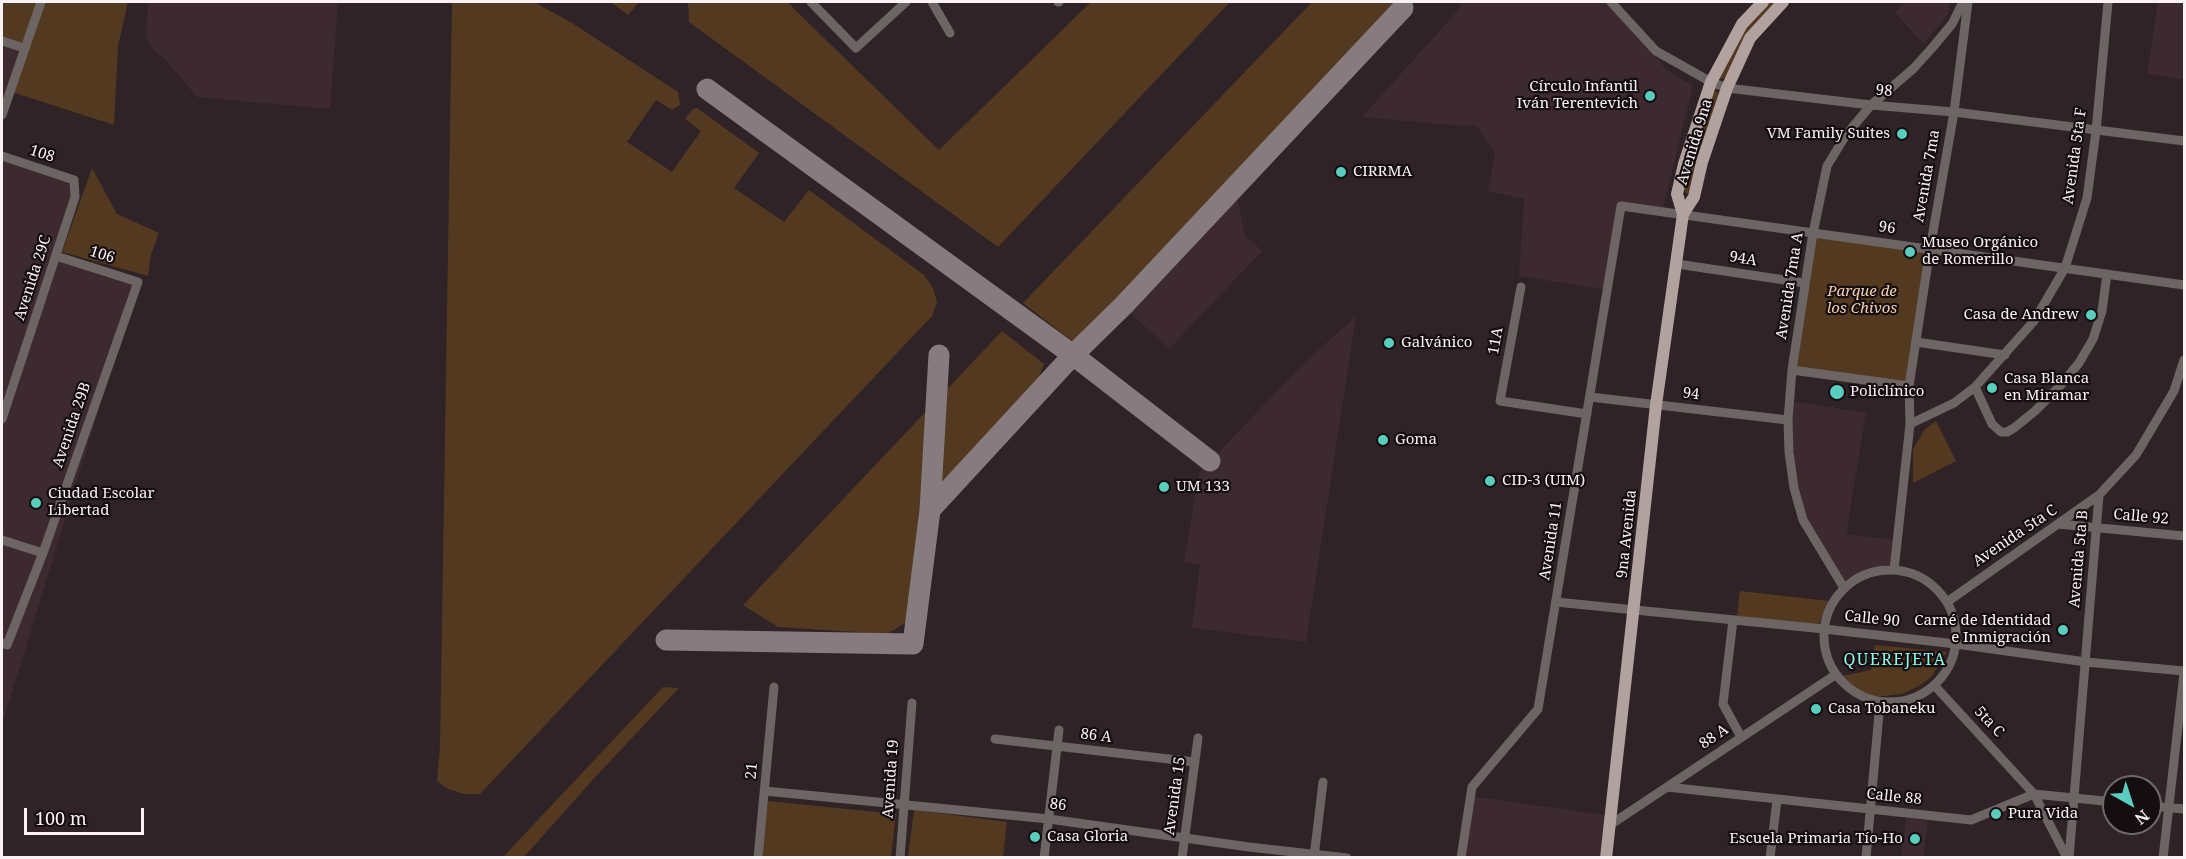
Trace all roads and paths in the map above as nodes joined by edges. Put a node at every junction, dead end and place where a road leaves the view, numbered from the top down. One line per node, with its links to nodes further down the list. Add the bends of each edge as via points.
1 (41, 2): 14 (street)
2 (811, 2): 3 (street, via 856,48)
3 (906, 2)
4 (932, 2): 12 (street)
5 (1611, 2): 15 (street, 98, via 1656,51)
6 (1763, 2): 15 (main road, Avenida 9na, via 1742,24)
7 (1783, 2): 16 (main road, Avenida 9na, via 1750,38)
8 (1965, 2): 10 (street, Avenida 7ma A); 11 (street, Avenida 7ma)
9 (2108, 2): 20 (street, Avenida 5ta F)
10 (1952, 24): 11 (street); 17 (street, Avenida 7ma A, via 1913,69)
11 (1966, 27): 18 (street, Avenida 7ma)
12 (950, 33)
13 (2, 41): 14 (street)
14 (24, 48): 19 (street)
15 (1711, 82): 16 (street, 98); 25 (main road, Avenida 9na, via 1677,194)
16 (1727, 88): 17 (street, 98); 25 (main road, Avenida 9na, via 1694,197)
17 (1871, 105): 18 (street, 98); 26 (street, Avenida 7ma A, via 1827,166)
18 (1954, 112): 20 (street, 98); 27 (street, Avenida 7ma)
19 (2, 115)
20 (2096, 131): 21 (street, 98); 30 (street, Avenida 5ta F, via 2087,198)
21 (2184, 141)
22 (2, 156): 23 (street, 108)
23 (74, 180): 28 (street, Avenida 29C, via 75,197)
24 (1621, 206): 25 (street, 96); 44 (street, Avenida 11)
25 (1683, 214): 26 (street, 96); 29 (main road, 9na Avenida)
26 (1813, 233): 27 (street, 96); 33 (street, Avenida 7ma A)
27 (1930, 249): 30 (street, 96); 36 (street, Avenida 7ma)
28 (56, 256): 32 (street, 106); 47 (street, Avenida 29C)
29 (1677, 264): 33 (street, 94A); 45 (main road, 9na Avenida)
30 (2064, 268): 31 (street, 96); 37 (street, Avenida 5ta F, via 2034,321)
31 (2107, 274): 34 (street, 96); 41 (street, via 2093,339 2079,363 2035,411 2014,428 2001,432 1992,424)
32 (138, 282): 55 (street, Avenida 29B)
33 (1805, 283): 39 (street, Avenida 7ma A)
34 (2184, 285)
35 (1521, 287): 46 (street, 11A, via 1500,401)
36 (1916, 342): 37 (street); 40 (street, Avenida 7ma)
37 (2005, 355): 41 (street, Avenida 5ta F)
38 (2184, 360): 42 (street, Avenida 5ta B)
39 (1792, 370): 40 (street); 48 (street, Avenida 7ma A)
40 (1909, 386): 49 (street, Avenida 7ma)
41 (1976, 387): 49 (street, Avenida 5ta F, via 1954,403)
42 (2174, 391): 43 (street); 50 (street, Avenida 5ta B, via 2136,455)
43 (2184, 393)
44 (1590, 397): 45 (street, 94); 46 (street, Avenida 11)
45 (1656, 405): 48 (street, 94); 60 (main road, 9na Avenida)
46 (1587, 414): 58 (street, Avenida 11)
47 (2, 419)
48 (1788, 420): 57 (street, Avenida 7ma A, via 1794,488 1803,520)
49 (1910, 424): 56 (street, Avenida 7ma)
50 (2099, 495): 51 (street, Avenida 5ta C); 52 (street, Avenida 5ta B)
51 (2058, 524): 52 (street, Calle 92); 59 (street, Avenida 5ta C)
52 (2097, 528): 53 (street, Calle 92); 65 (street, Avenida 5ta B)
53 (2184, 536)
54 (2, 540): 55 (street)
55 (43, 553): 63 (street, Avenida 29B)
56 (1894, 570): 57 (street, via 1867,574); 59 (street, via 1915,574)
57 (1844, 588): 62 (street, via 1831,607)
58 (1556, 602): 60 (street, Calle 90); 99 (street, Avenida 11, via 1538,709 1472,787)
59 (1947, 602): 64 (street, via 1955,622)
60 (1634, 610): 61 (street, Calle 90); 91 (main road, 9na Avenida)
61 (1733, 620): 62 (street, Calle 90); 73 (street, via 1723,704)
62 (1824, 629): 64 (street, Calle 90); 67 (street, via 1826,653)
63 (4, 644)
64 (1956, 644): 65 (street, Calle 90); 68 (street, via 1948,666)
65 (2086, 662): 66 (street, Calle 90); 82 (street, Avenida 5ta B)
66 (2184, 672): 87 (street)
67 (1835, 675): 70 (street, via 1847,688); 73 (street, 88 A)
68 (1934, 685): 70 (street, via 1899,702); 81 (street, 5ta C)
69 (774, 687): 80 (street, 21)
70 (1880, 702): 89 (street)
71 (912, 703): 85 (street, Avenida 19)
72 (1059, 730): 76 (street)
73 (1741, 737): 79 (street, 88 A)
74 (1198, 738): 77 (street, Avenida 15)
75 (995, 739): 76 (street, 86 A)
76 (1057, 746): 77 (street, 86 A); 90 (street)
77 (1194, 762): 92 (street, Avenida 15)
78 (1323, 782): 93 (street)
79 (1667, 787): 83 (street, Calle 88); 91 (street, 88 A)
80 (765, 791): 85 (street, 86); 94 (street, 21)
81 (2034, 794): 82 (street, Calle 88); 89 (street, Calle 88, via 1971,820); 103 (street, 5ta C)
82 (2074, 798): 84 (street, Calle 88); 103 (street, Avenida 5ta B)
83 (1777, 800): 89 (street, Calle 88); 101 (street)
84 (2102, 801)
85 (905, 804): 90 (street, 86); 95 (street, Avenida 19)
86 (2162, 807): 87 (street)
87 (2169, 808): 88 (street); 104 (street)
88 (2184, 809)
89 (1872, 810): 102 (street)
90 (1049, 819): 92 (street, 86); 96 (street)
91 (1610, 825): 100 (main road, 9na Avenida)
92 (1184, 838): 93 (street, 86); 97 (street, Avenida 15)
93 (1314, 856): 98 (street, 86)
94 (758, 858)
95 (900, 858)
96 (1044, 858)
97 (1182, 858)
98 (1347, 858)
99 (1461, 858)
100 (1606, 858)
101 (1770, 858)
102 (1866, 858)
103 (2068, 858)
104 (2163, 858)

